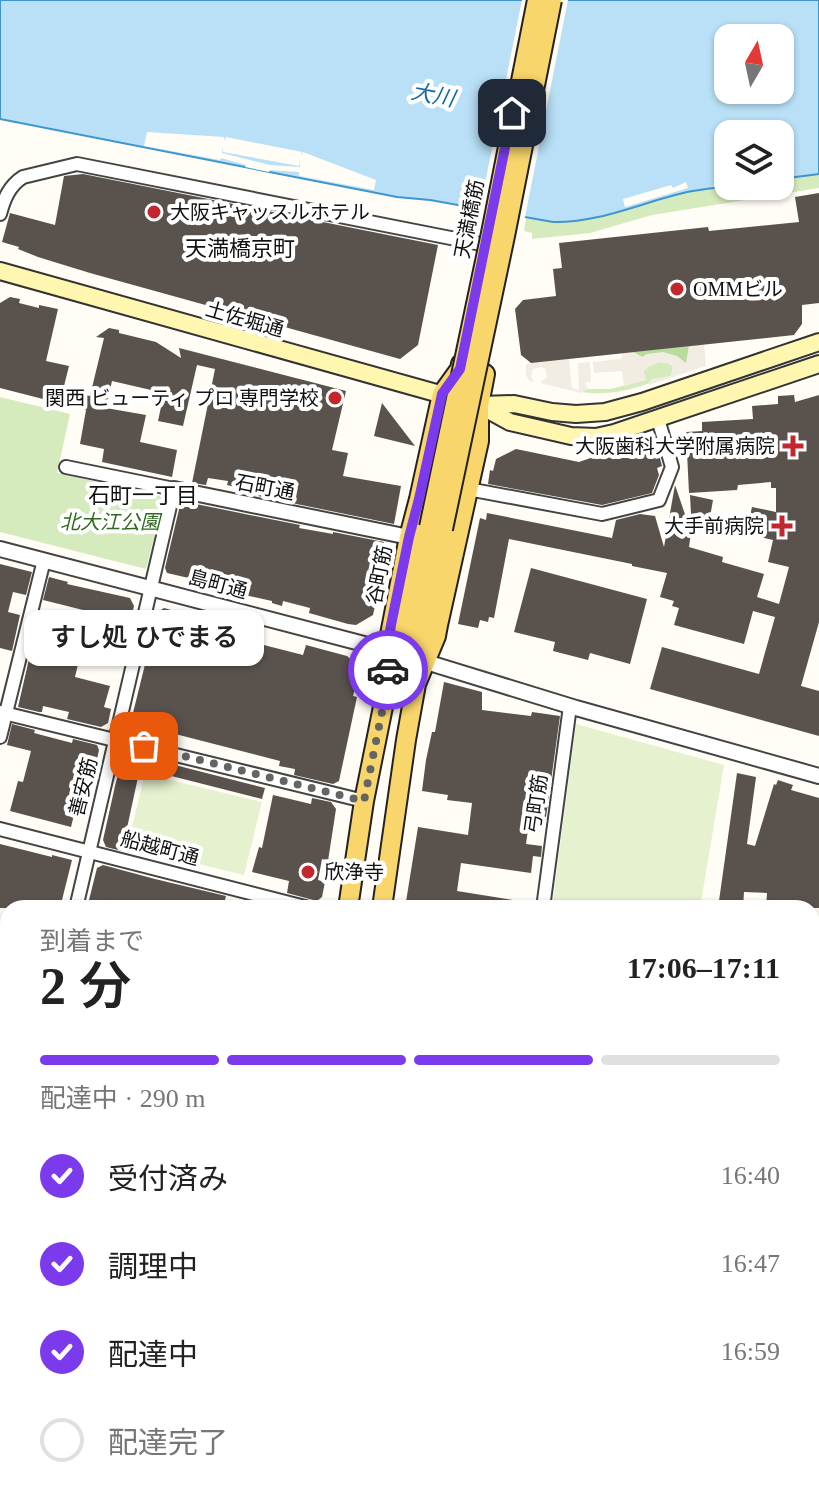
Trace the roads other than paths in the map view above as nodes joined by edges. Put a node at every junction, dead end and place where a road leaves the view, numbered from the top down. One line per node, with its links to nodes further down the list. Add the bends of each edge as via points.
1 (535, 0): 4 (main road, 天満橋筋, bridge); 14 (main road, 天満橋筋, bridge)
2 (553, 0): 9 (main road, 天満橋筋, bridge); 14 (main road, 天満橋筋, bridge, via 505,236)
3 (0, 214): 4 (street, via 18,180 77,164)
4 (486, 245): 8 (main road, 天満橋筋, via 460,369)
5 (0, 271): 8 (main road, 土佐堀通)
6 (819, 342): 9 (main road, 土佐堀通, via 605,412)
7 (819, 364): 10 (main road, 土佐堀通)
8 (442, 394): 9 (main road, 土佐堀通); 15 (main road, 谷町筋)
9 (479, 405): 10 (main road, 土佐堀通, via 510,422 571,436 596,437); 13 (main road, via 479,441)
10 (658, 419): 13 (street, via 672,467 659,500 602,514)
11 (66, 467): 12 (street, 石町通)
12 (174, 489): 15 (street, 石町通); 18 (street, 善安筋)
13 (468, 489): 20 (main road, via 436,636)
14 (436, 528): 19 (main road, 天満橋筋, via 406,629); 20 (main road, 天満橋筋)
15 (409, 537): 19 (main road, 谷町筋)
16 (0, 549): 17 (street, 島町通)
17 (44, 560): 18 (street, 島町通); 22 (street)
18 (152, 587): 19 (street, 島町通); 24 (street, 善安筋)
19 (393, 651): 20 (street, 島町通); 26 (main road, 天満橋筋)
20 (422, 660): 21 (street, 島町通); 32 (main road)
21 (570, 706): 25 (street, 島町通); 33 (street, 弓町筋)
22 (3, 712): 23 (street); 24 (street)
23 (0, 737)
24 (116, 739): 26 (street); 28 (street, 善安筋)
25 (819, 776)
26 (364, 801): 31 (main road)
27 (0, 829): 28 (street, 船越町通)
28 (89, 851): 29 (street, 善安筋); 30 (street, 船越町通)
29 (78, 900)
30 (278, 900)
31 (349, 900)
32 (383, 900)
33 (544, 900)

